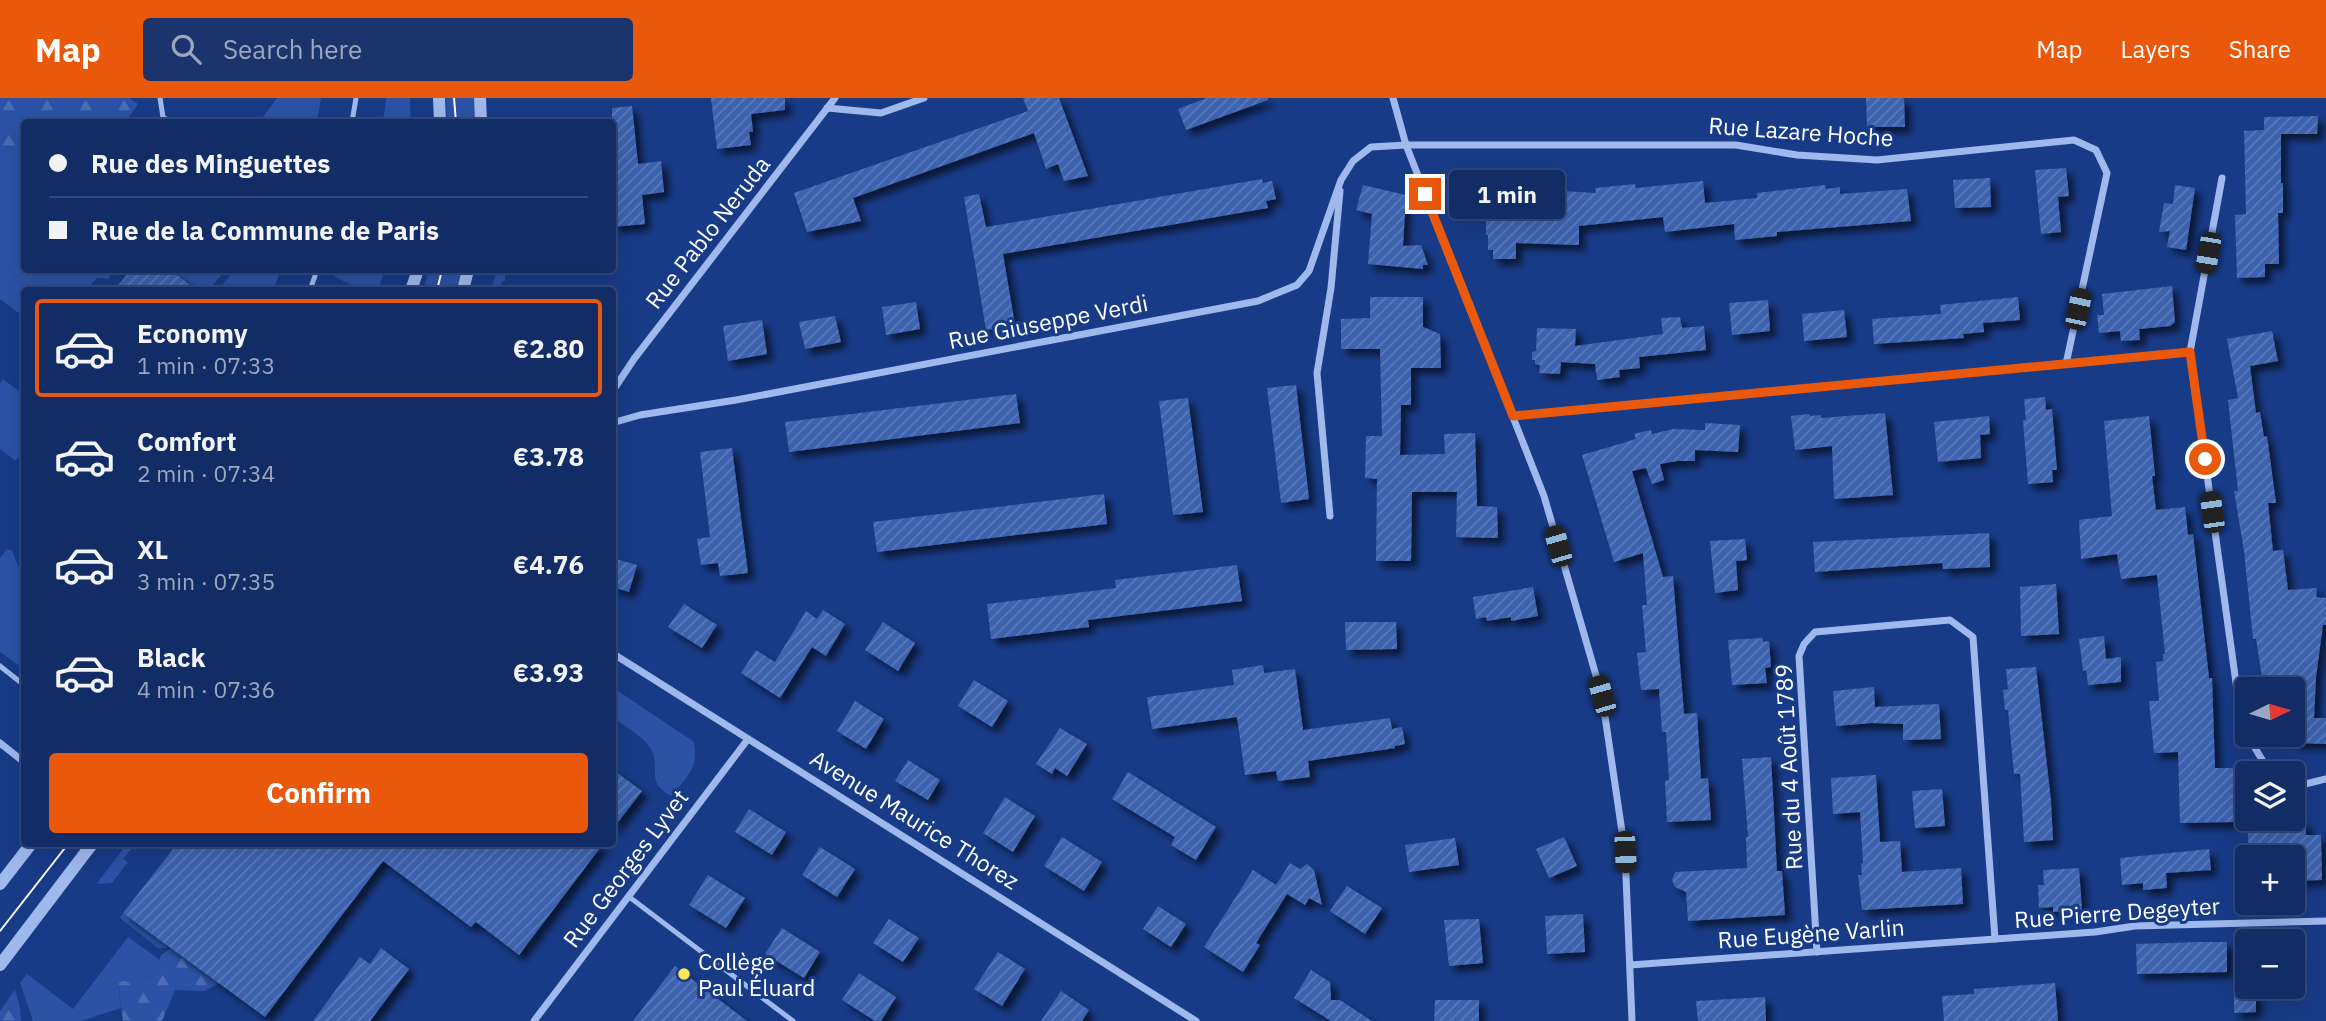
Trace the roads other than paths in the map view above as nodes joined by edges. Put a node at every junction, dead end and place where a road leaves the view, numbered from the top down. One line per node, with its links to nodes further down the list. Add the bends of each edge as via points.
1 (160, 98): 9 (lane)
2 (356, 98): 10 (lane)
3 (439, 98): 11 (street)
4 (480, 98): 12 (street)
5 (835, 98): 8 (street, Rue Pablo Neruda)
6 (925, 98): 8 (street, via 881,113)
7 (1392, 98): 13 (street)
8 (827, 108): 20 (street, Rue Pablo Neruda)
9 (166, 119)
10 (352, 119)
11 (440, 119)
12 (481, 119)
13 (1406, 145): 15 (street, Rue Giuseppe Verdi, via 1371,147 1353,161); 19 (street, Rue Lazare Hoche, via 1737,145 1797,155 1877,160 2074,140 2096,150 2107,173); 21 (street)
14 (2222, 178): 18 (street)
15 (1341, 180): 22 (street, Rue Giuseppe Verdi, via 1309,271 1297,285 1258,301); 23 (street, via 1317,373)
16 (315, 276): 17 (lane)
17 (311, 287)
18 (2190, 352): 19 (street); 26 (street)
19 (2066, 364): 21 (street)
20 (616, 386)
21 (1513, 416): 41 (street, via 1544,496 1602,696 1625,852)
22 (616, 422)
23 (1331, 516)
24 (616, 656): 28 (street, Avenue Maurice Thorez)
25 (0, 666): 27 (lane)
26 (2235, 677)
27 (21, 683)
28 (748, 739): 36 (street, Rue Georges Lyvet); 44 (street, Avenue Maurice Thorez)
29 (0, 743): 30 (street)
30 (21, 760)
31 (2326, 779): 32 (street)
32 (2305, 784)
33 (29, 847): 35 (street)
34 (90, 847): 40 (street)
35 (0, 884)
36 (628, 896): 42 (street, Rue Georges Lyvet); 43 (lane)
37 (2326, 921): 38 (street, Rue Pierre Degeyter, via 2135,926)
38 (1995, 939): 39 (street, Rue Eugène Varlin); 39 (street, Rue du 4 Août 1789, via 1973,637 1950,620 1815,632 1804,644 1800,656)
39 (1817, 951): 41 (street, Rue Eugène Varlin)
40 (0, 965)
41 (1630, 965): 45 (street)
42 (534, 1021)
43 (793, 1021)
44 (1196, 1021)
45 (1632, 1021)

